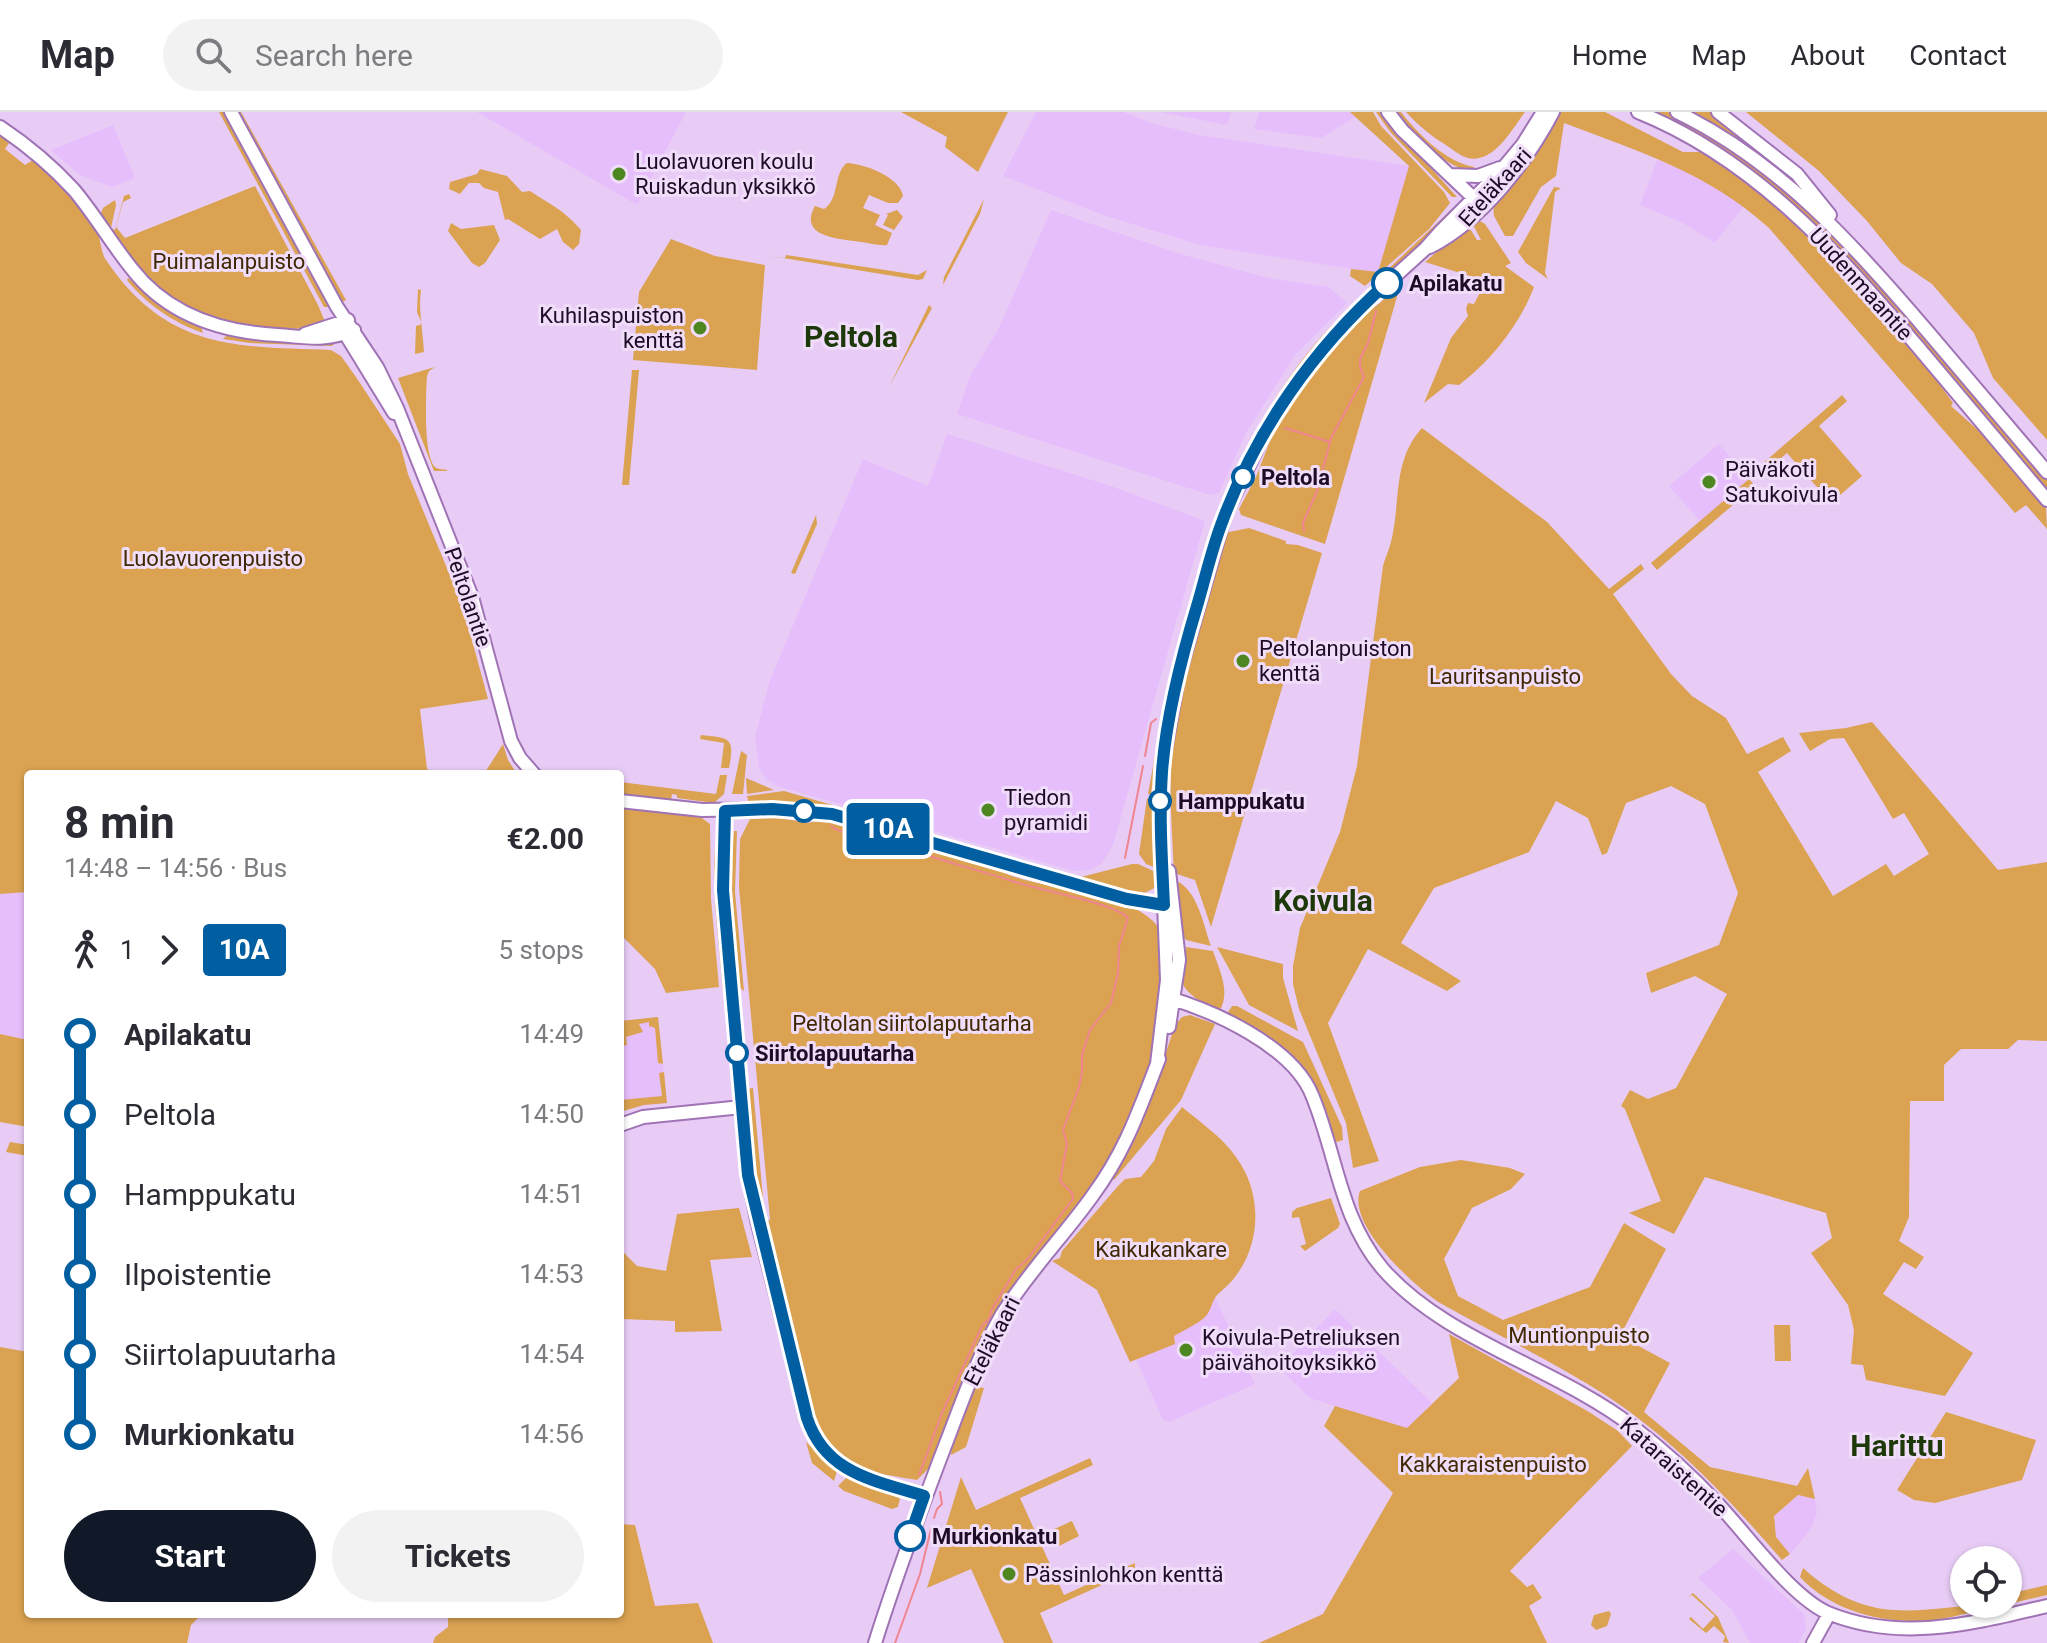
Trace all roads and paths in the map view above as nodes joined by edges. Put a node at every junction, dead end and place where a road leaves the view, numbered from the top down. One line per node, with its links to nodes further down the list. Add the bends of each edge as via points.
1 (231, 112): 13 (street, Peltolantie)
2 (1388, 112): 10 (street)
3 (1543, 112): 9 (street, Eteläkaari)
4 (1553, 112): 11 (street, Eteläkaari, via 1526,156)
5 (1638, 112): 15 (street, Uudenmaantie, via 1732,163 1813,229)
6 (1677, 112): 12 (street, Uudenmaantie, via 1775,174)
7 (1718, 112): 12 (street, via 1797,174)
8 (0, 127): 13 (street, via 73,189 156,294 189,315 256,334 326,339)
9 (1507, 165): 10 (street, via 1478,176); 11 (street, Eteläkaari)
10 (1451, 175): 11 (street)
11 (1478, 202): 19 (street, Eteläkaari, via 1447,238 1425,249 1318,354 1258,444 1225,515 1178,678 1162,768)
12 (1861, 256): 14 (street, Uudenmaantie)
13 (347, 327): 16 (street, Peltolantie, via 382,377 399,418 472,597 511,741)
14 (2047, 472)
15 (2047, 500)
16 (530, 770)
17 (624, 801): 18 (street)
18 (725, 811): 19 (street, via 832,814 1127,899); 21 (street, via 723,890)
19 (1169, 906): 20 (street, Eteläkaari, via 1179,960)
20 (1170, 998): 23 (street, Eteläkaari, via 1166,1041 1128,1138 1093,1196 1012,1299 991,1335); 25 (street, Kataraistentie, via 1268,1045 1300,1073 1312,1095 1353,1225 1383,1269 1407,1292 1456,1326 1632,1426 1715,1500 1800,1593)
21 (742, 1107): 22 (street); 23 (street, via 751,1195 815,1438 838,1464)
22 (624, 1124)
23 (924, 1496): 26 (street, Eteläkaari)
24 (2047, 1606): 25 (street, Kataraistentie, via 1925,1631 1896,1631)
25 (1829, 1614): 27 (street)
26 (875, 1643)
27 (1813, 1643)

